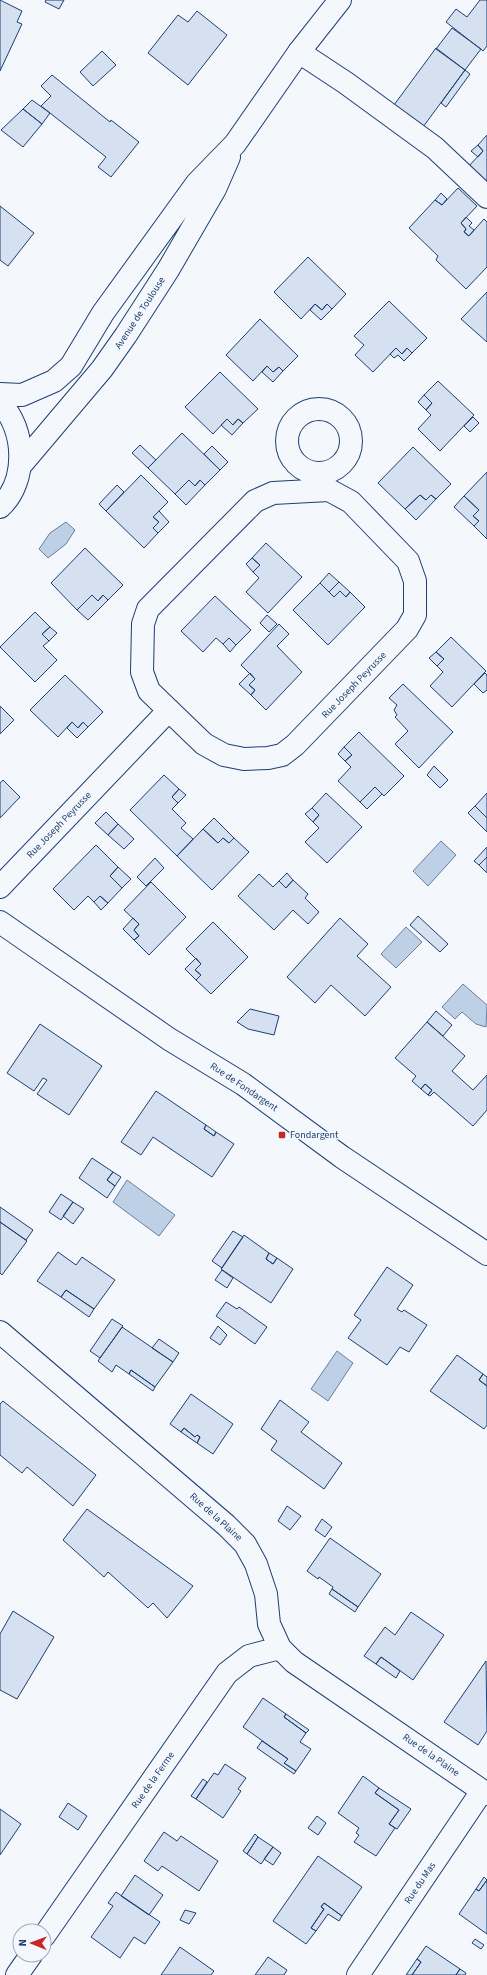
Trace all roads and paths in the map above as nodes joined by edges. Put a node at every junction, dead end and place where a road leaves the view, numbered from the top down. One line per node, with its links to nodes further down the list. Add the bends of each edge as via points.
1 (340, 0): 2 (street, Avenue de Toulouse)
2 (299, 52): 3 (street, Avenue de Toulouse); 4 (street, via 435,148)
3 (235, 144): 5 (street, Avenue de Toulouse, via 197,183 103,313 71,366 54,381 22,395); 7 (street, Avenue de Toulouse, via 215,189 168,270 102,370)
4 (487, 197)
5 (0, 394)
6 (0, 403): 7 (street, via 15,425 20,445)
7 (20, 466): 12 (street, via 14,486)
8 (301, 467): 9 (street, via 319,474); 9 (street, via 292,459 288,450 287,439 291,424 299,415 312,409 323,408 336,413 344,420 352,440 350,451 344,461); 10 (street)
9 (330, 472): 11 (street, Rue Joseph Peyrusse)
10 (301, 491): 11 (street, Rue Joseph Peyrusse, via 329,490); 13 (street, Rue Joseph Peyrusse, via 272,493 255,501 148,609 143,624 142,672 149,691)
11 (351, 502): 13 (street, Rue Joseph Peyrusse, via 408,561 415,581 415,615 408,629 295,745 282,755 252,759 224,755 204,744)
12 (0, 507)
13 (169, 710): 14 (street, Rue Joseph Peyrusse)
14 (0, 887)
15 (0, 922): 16 (street, Rue de Fondargent, via 169,1039 243,1084 342,1157)
16 (487, 1254)
17 (0, 1332): 18 (street, Rue de la Plaine, via 246,1544 266,1594 269,1624)
18 (280, 1648): 19 (street, Rue de la Plaine, via 294,1662); 20 (street, Rue de la Ferme, via 249,1656 227,1673)
19 (485, 1793): 25 (street, Rue du Mas)
20 (52, 1925)
21 (25, 1963): 24 (street)
22 (0, 1968): 23 (street)
23 (12, 1975)
24 (17, 1975)
25 (358, 1975)

